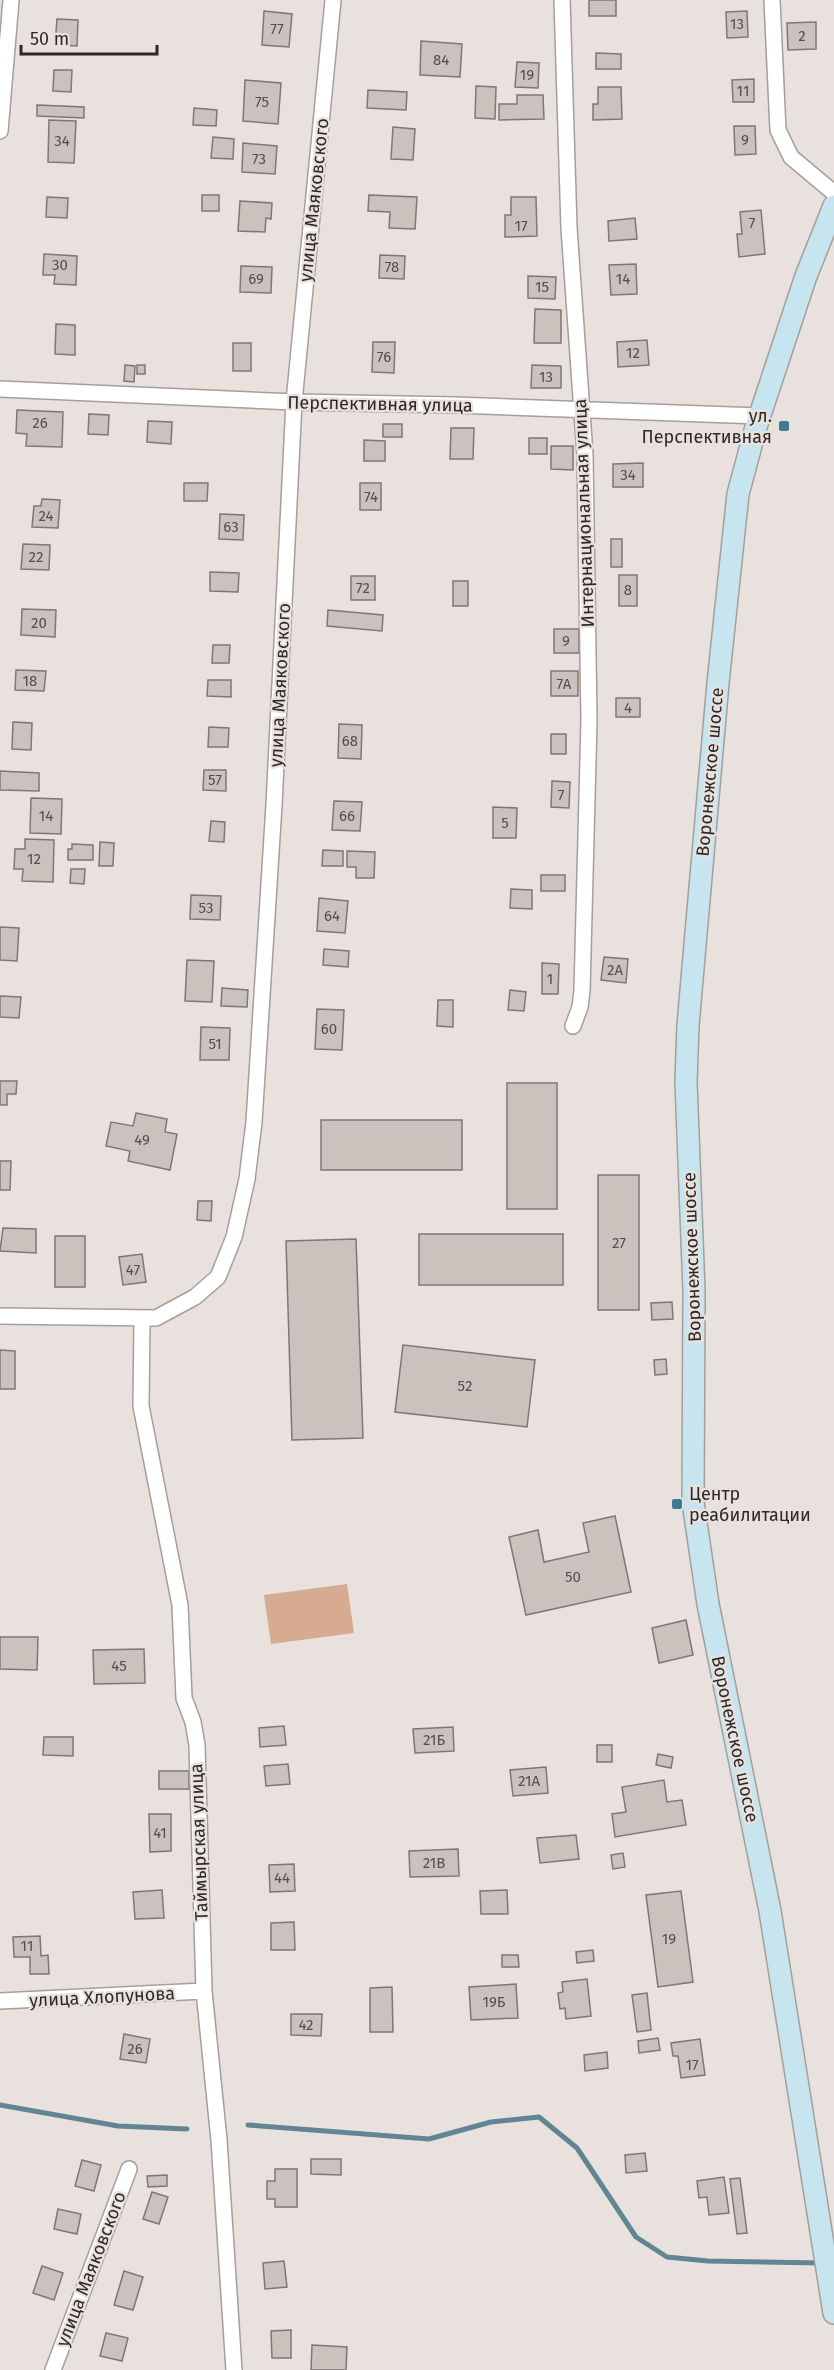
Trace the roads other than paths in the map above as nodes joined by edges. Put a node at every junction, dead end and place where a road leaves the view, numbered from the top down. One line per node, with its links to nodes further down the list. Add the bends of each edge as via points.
1 (11, 0): 5 (street)
2 (333, 0): 9 (street, улица Маяковского)
3 (561, 0): 10 (street, Интернациональная улица, via 569,228)
4 (772, 0): 6 (street, via 778,130 791,157)
5 (0, 131)
6 (834, 193)
7 (834, 206): 11 (main road, Воронежское шоссе, via 806,276)
8 (0, 389): 9 (street, Перспективная улица)
9 (294, 402): 10 (street, Перспективная улица); 14 (street, улица Маяковского, via 274,805 247,1179 234,1237 218,1277 168,1313)
10 (582, 409): 11 (street, Перспективная улица); 12 (street, Интернациональная улица, via 589,720 582,991)
11 (760, 416): 18 (main road, Воронежское шоссе, via 738,494 688,1025 686,1082 694,1303 693,1502 708,1604 770,1911)
12 (573, 1026)
13 (0, 1316): 14 (street, улица Маяковского)
14 (142, 1319): 15 (street, Таймырская улица, via 141,1406 180,1605 184,1698 197,1745)
15 (204, 1992): 16 (street, улица Хлопунова); 20 (street, Таймырская улица, via 219,2140)
16 (0, 2001)
17 (129, 2169): 19 (street, улица Маяковского)
18 (834, 2313)
19 (53, 2370)
20 (234, 2370)

